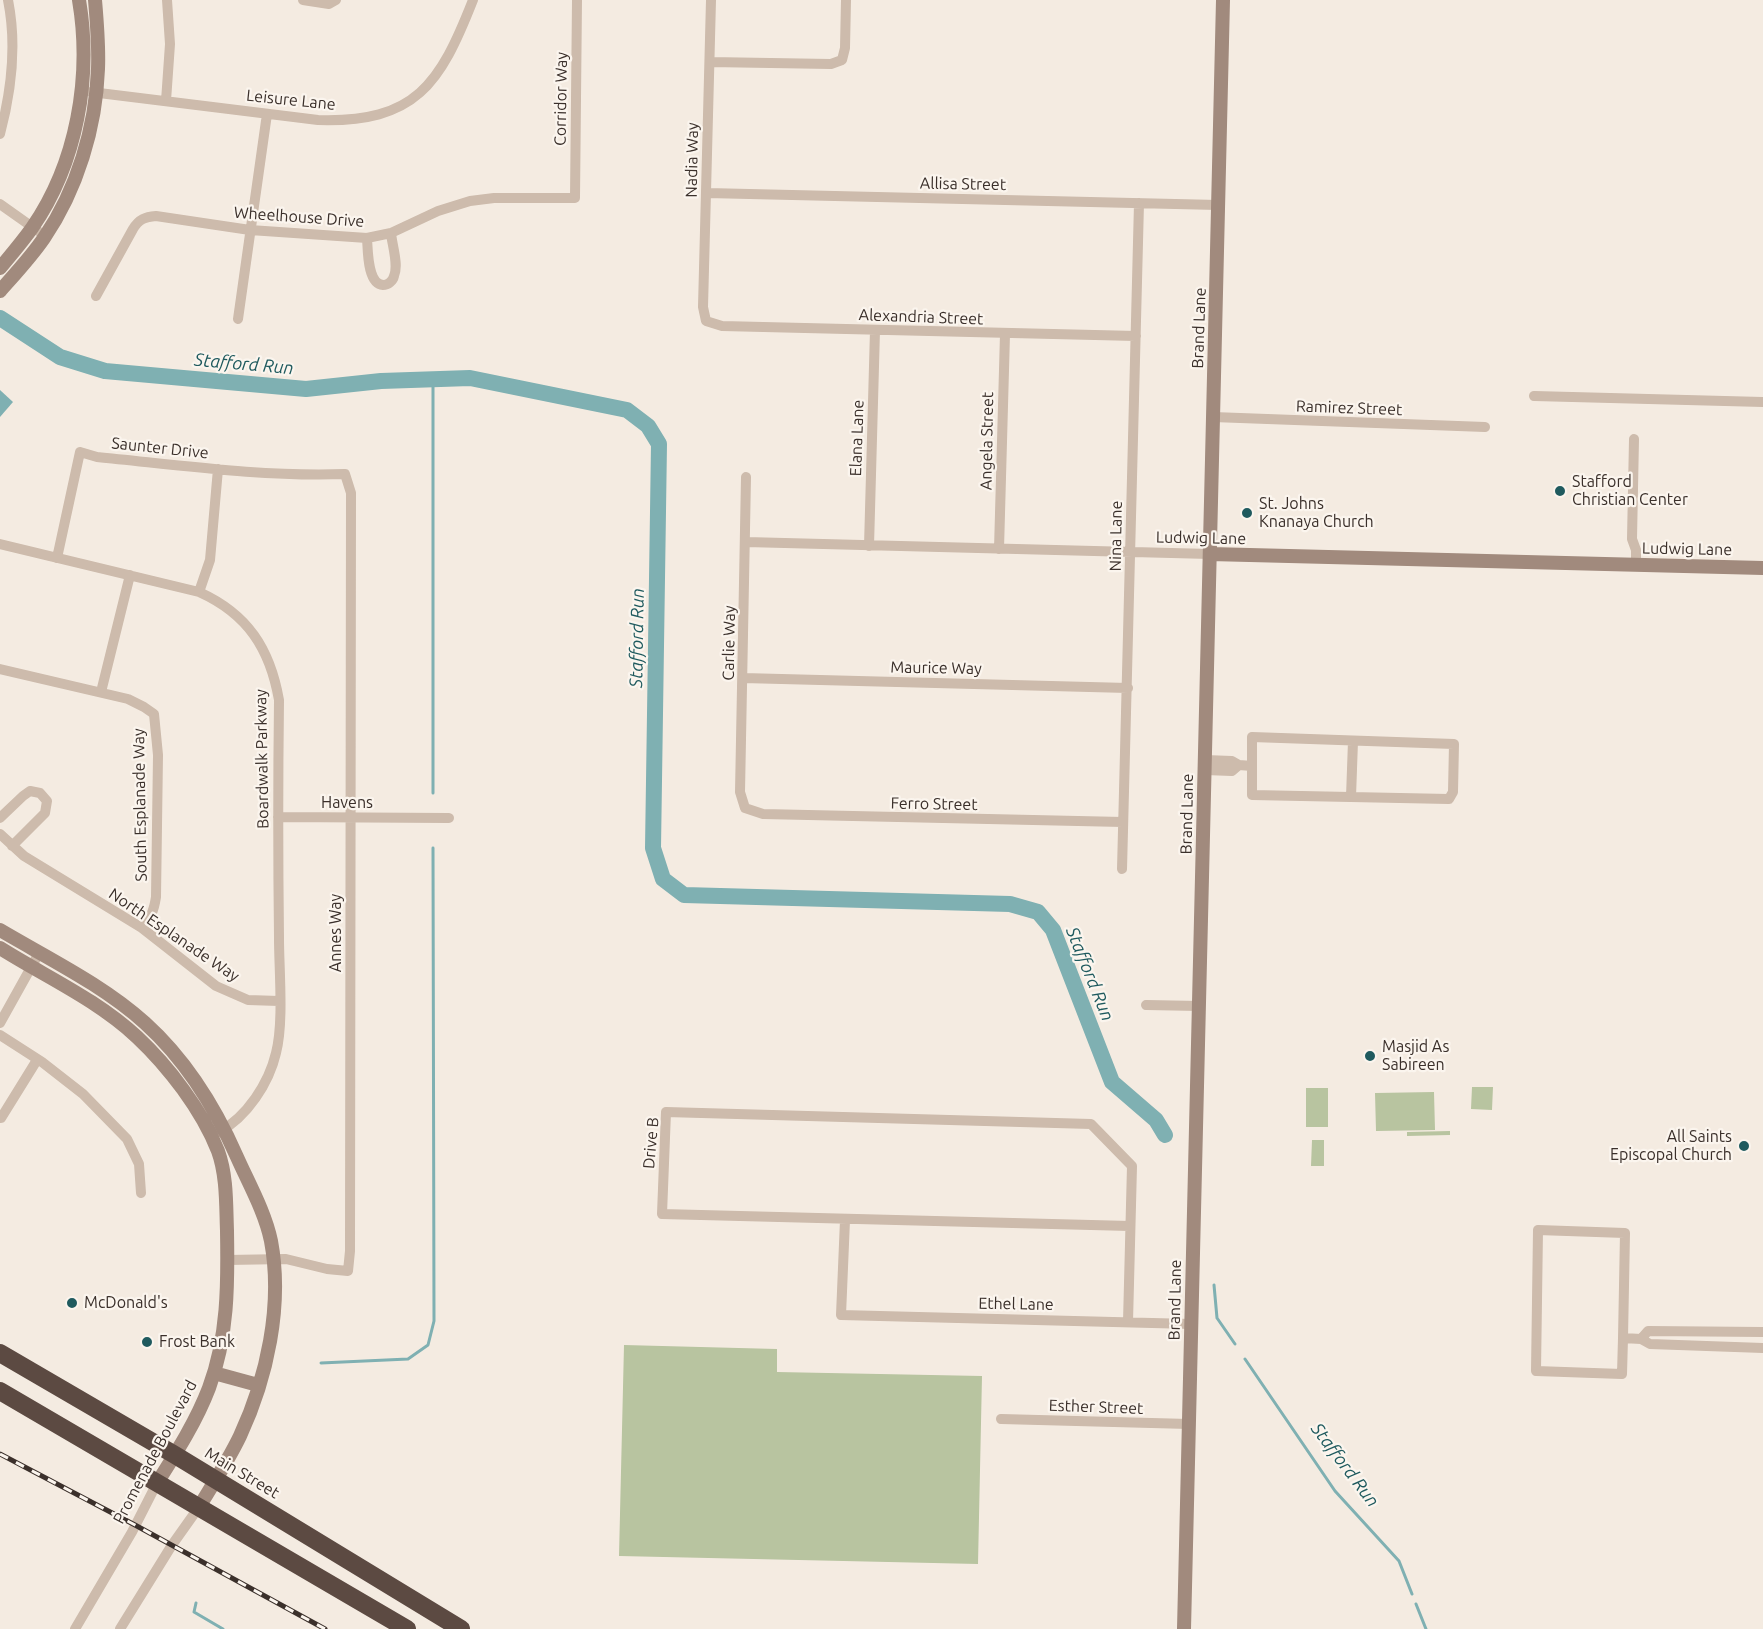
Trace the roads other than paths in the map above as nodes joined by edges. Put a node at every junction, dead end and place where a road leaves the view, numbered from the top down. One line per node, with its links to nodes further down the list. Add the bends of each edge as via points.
1 (8, 0): 17 (street, via 14,52 9,101)
2 (79, 0): 13 (street, via 84,40)
3 (95, 0): 14 (street)
4 (167, 0): 15 (street, via 170,44)
5 (303, 0): 6 (street, via 329,4)
6 (336, 0)
7 (472, 0): 16 (street, Leisure Lane, via 444,65 415,99 374,116 343,121)
8 (578, 0): 19 (street, Corridor Way)
9 (711, 0): 12 (street, Nadia Way)
10 (846, 0): 12 (street, via 842,60 831,64)
11 (1223, 0): 22 (street, Brand Lane)
12 (710, 62): 18 (street, Nadia Way)
13 (82, 90): 14 (street, Leisure Lane); 23 (street, via 63,164)
14 (96, 93): 15 (street, Leisure Lane); 26 (street, via 72,186)
15 (166, 101): 16 (street, Leisure Lane)
16 (267, 114): 24 (street)
17 (0, 134)
18 (707, 193): 20 (street, Allisa Street); 32 (street, Nadia Way, via 703,307)
19 (574, 198): 25 (street, Wheelhouse Drive, via 470,201)
20 (1139, 203): 22 (street, Allisa Street); 35 (street, Nina Lane)
21 (0, 204): 23 (street)
22 (1218, 205): 38 (street, Brand Lane)
23 (32, 227): 26 (street); 28 (street)
24 (250, 230): 27 (street, Wheelhouse Drive); 30 (street, Wheelhouse Drive, via 146,217 133,228); 31 (street)
25 (391, 233): 27 (street, Wheelhouse Drive); 27 (street, via 396,267 394,277 382,285 372,277)
26 (45, 237): 29 (street)
27 (367, 238)
28 (0, 268)
29 (1, 291)
30 (96, 296)
31 (238, 319)
32 (706, 321): 33 (street, Alexandria Street, via 722,327)
33 (875, 330): 34 (street, Alexandria Street); 46 (street, Elana Lane)
34 (1005, 334): 35 (street, Alexandria Street); 47 (street, Angela Street)
35 (1136, 336): 48 (street, Nina Lane)
36 (1534, 396): 37 (street)
37 (1763, 402)
38 (1213, 417): 39 (street, Ramirez Street); 49 (street, Brand Lane)
39 (1485, 427)
40 (1634, 439): 51 (street, via 1632,538)
41 (219, 469): 42 (street, Saunter Drive, via 293,475); 50 (street, Saunter Drive, via 80,452); 54 (street, via 210,560)
42 (345, 474): 66 (street, Annes Way, via 351,493)
43 (746, 477): 44 (street, Carlie Way)
44 (746, 542): 46 (street, Ludwig Lane); 56 (street, Carlie Way)
45 (0, 544): 50 (street, Boardwalk Parkway)
46 (869, 546): 47 (street, Ludwig Lane)
47 (999, 549): 48 (street, Ludwig Lane)
48 (1131, 552): 49 (street, Ludwig Lane); 57 (street, Nina Lane)
49 (1210, 554): 51 (street, Ludwig Lane); 60 (street, Brand Lane)
50 (57, 558): 53 (street, Boardwalk Parkway)
51 (1636, 564): 52 (street, Ludwig Lane)
52 (1763, 568)
53 (130, 575): 54 (street, Boardwalk Parkway); 58 (street)
54 (199, 592): 64 (street, Boardwalk Parkway, via 233,614 267,654 279,700)
55 (0, 669): 58 (street)
56 (743, 678): 57 (street, Maurice Way); 63 (street, Carlie Way, via 740,792)
57 (1128, 688): 68 (street, Nina Lane)
58 (101, 692): 72 (street, South Esplanade Way, via 128,699 154,714 158,755 156,897 150,920)
59 (1353, 741): 61 (street, via 1252,737); 62 (street); 62 (street, via 1454,744 1453,792 1449,799)
60 (1205, 765): 61 (street, via 1232,761); 79 (street, Brand Lane)
61 (1252, 766): 62 (street, via 1251,795)
62 (1352, 797)
63 (745, 808): 68 (street, Ferro Street, via 763,814)
64 (278, 817): 66 (street, Havens); 77 (street, Boardwalk Parkway)
65 (0, 818): 70 (street, via 30,791 40,793 47,801 45,813)
66 (351, 818): 67 (street, Havens); 89 (street, Annes Way, via 348,1271)
67 (449, 818)
68 (1124, 822): 71 (street, Nina Lane)
69 (0, 834): 70 (street, North Esplanade Way)
70 (12, 846): 72 (street, North Esplanade Way)
71 (1122, 869)
72 (142, 928): 77 (street, North Esplanade Way, via 216,986 248,1000)
73 (0, 930): 75 (street)
74 (0, 948): 76 (street, Promenade Boulevard)
75 (39, 953): 76 (street); 84 (street, via 101,989 144,1022 192,1076)
76 (32, 966): 80 (street); 85 (street, Promenade Boulevard, via 88,1000 157,1057)
77 (279, 1000): 84 (street, Boardwalk Parkway, via 277,1051 271,1069 259,1092)
78 (1146, 1005): 79 (street)
79 (1199, 1006): 92 (street, Brand Lane)
80 (0, 1023)
81 (0, 1035): 82 (street)
82 (38, 1060): 83 (street); 86 (street, via 83,1094 126,1139 139,1164)
83 (1, 1118)
84 (225, 1129): 85 (street, Boardwalk Parkway); 89 (street, via 266,1222)
85 (211, 1137): 90 (street, Promenade Boulevard, via 226,1188)
86 (141, 1193)
87 (845, 1220): 88 (street, Drive B); 88 (street, Drive B, via 662,1214 666,1112 1091,1124 1132,1166); 91 (street, Ethel Lane, via 841,1315)
88 (1130, 1226): 91 (street)
89 (273, 1259): 90 (street, Annes Way); 99 (street, via 272,1324)
90 (227, 1260): 98 (street, Promenade Boulevard, via 224,1332)
91 (1128, 1322): 92 (street, Ethel Lane)
92 (1191, 1324): 102 (street, Brand Lane)
93 (1763, 1332): 95 (street, via 1648,1331)
94 (1623, 1338): 94 (street, via 1622,1374 1536,1371 1538,1230 1625,1233); 95 (street)
95 (1641, 1339): 96 (street, via 1650,1344)
96 (1763, 1348)
97 (0, 1353): 103 (highway, Main Street)
98 (214, 1373): 99 (street); 103 (street, Promenade Boulevard, via 199,1412)
99 (258, 1385): 104 (street, via 240,1436)
100 (0, 1391): 105 (highway)
101 (1002, 1419): 102 (street, Esther Street)
102 (1189, 1425): 111 (street, Brand Lane)
103 (175, 1455): 104 (highway, Main Street); 105 (street, Promenade Boulevard)
104 (215, 1480): 106 (street); 110 (highway, Main Street)
105 (157, 1483): 106 (highway); 107 (street, Promenade Boulevard)
106 (199, 1507): 108 (street); 109 (highway)
107 (75, 1629)
108 (120, 1629)
109 (407, 1629)
110 (461, 1629)
111 (1184, 1629)

